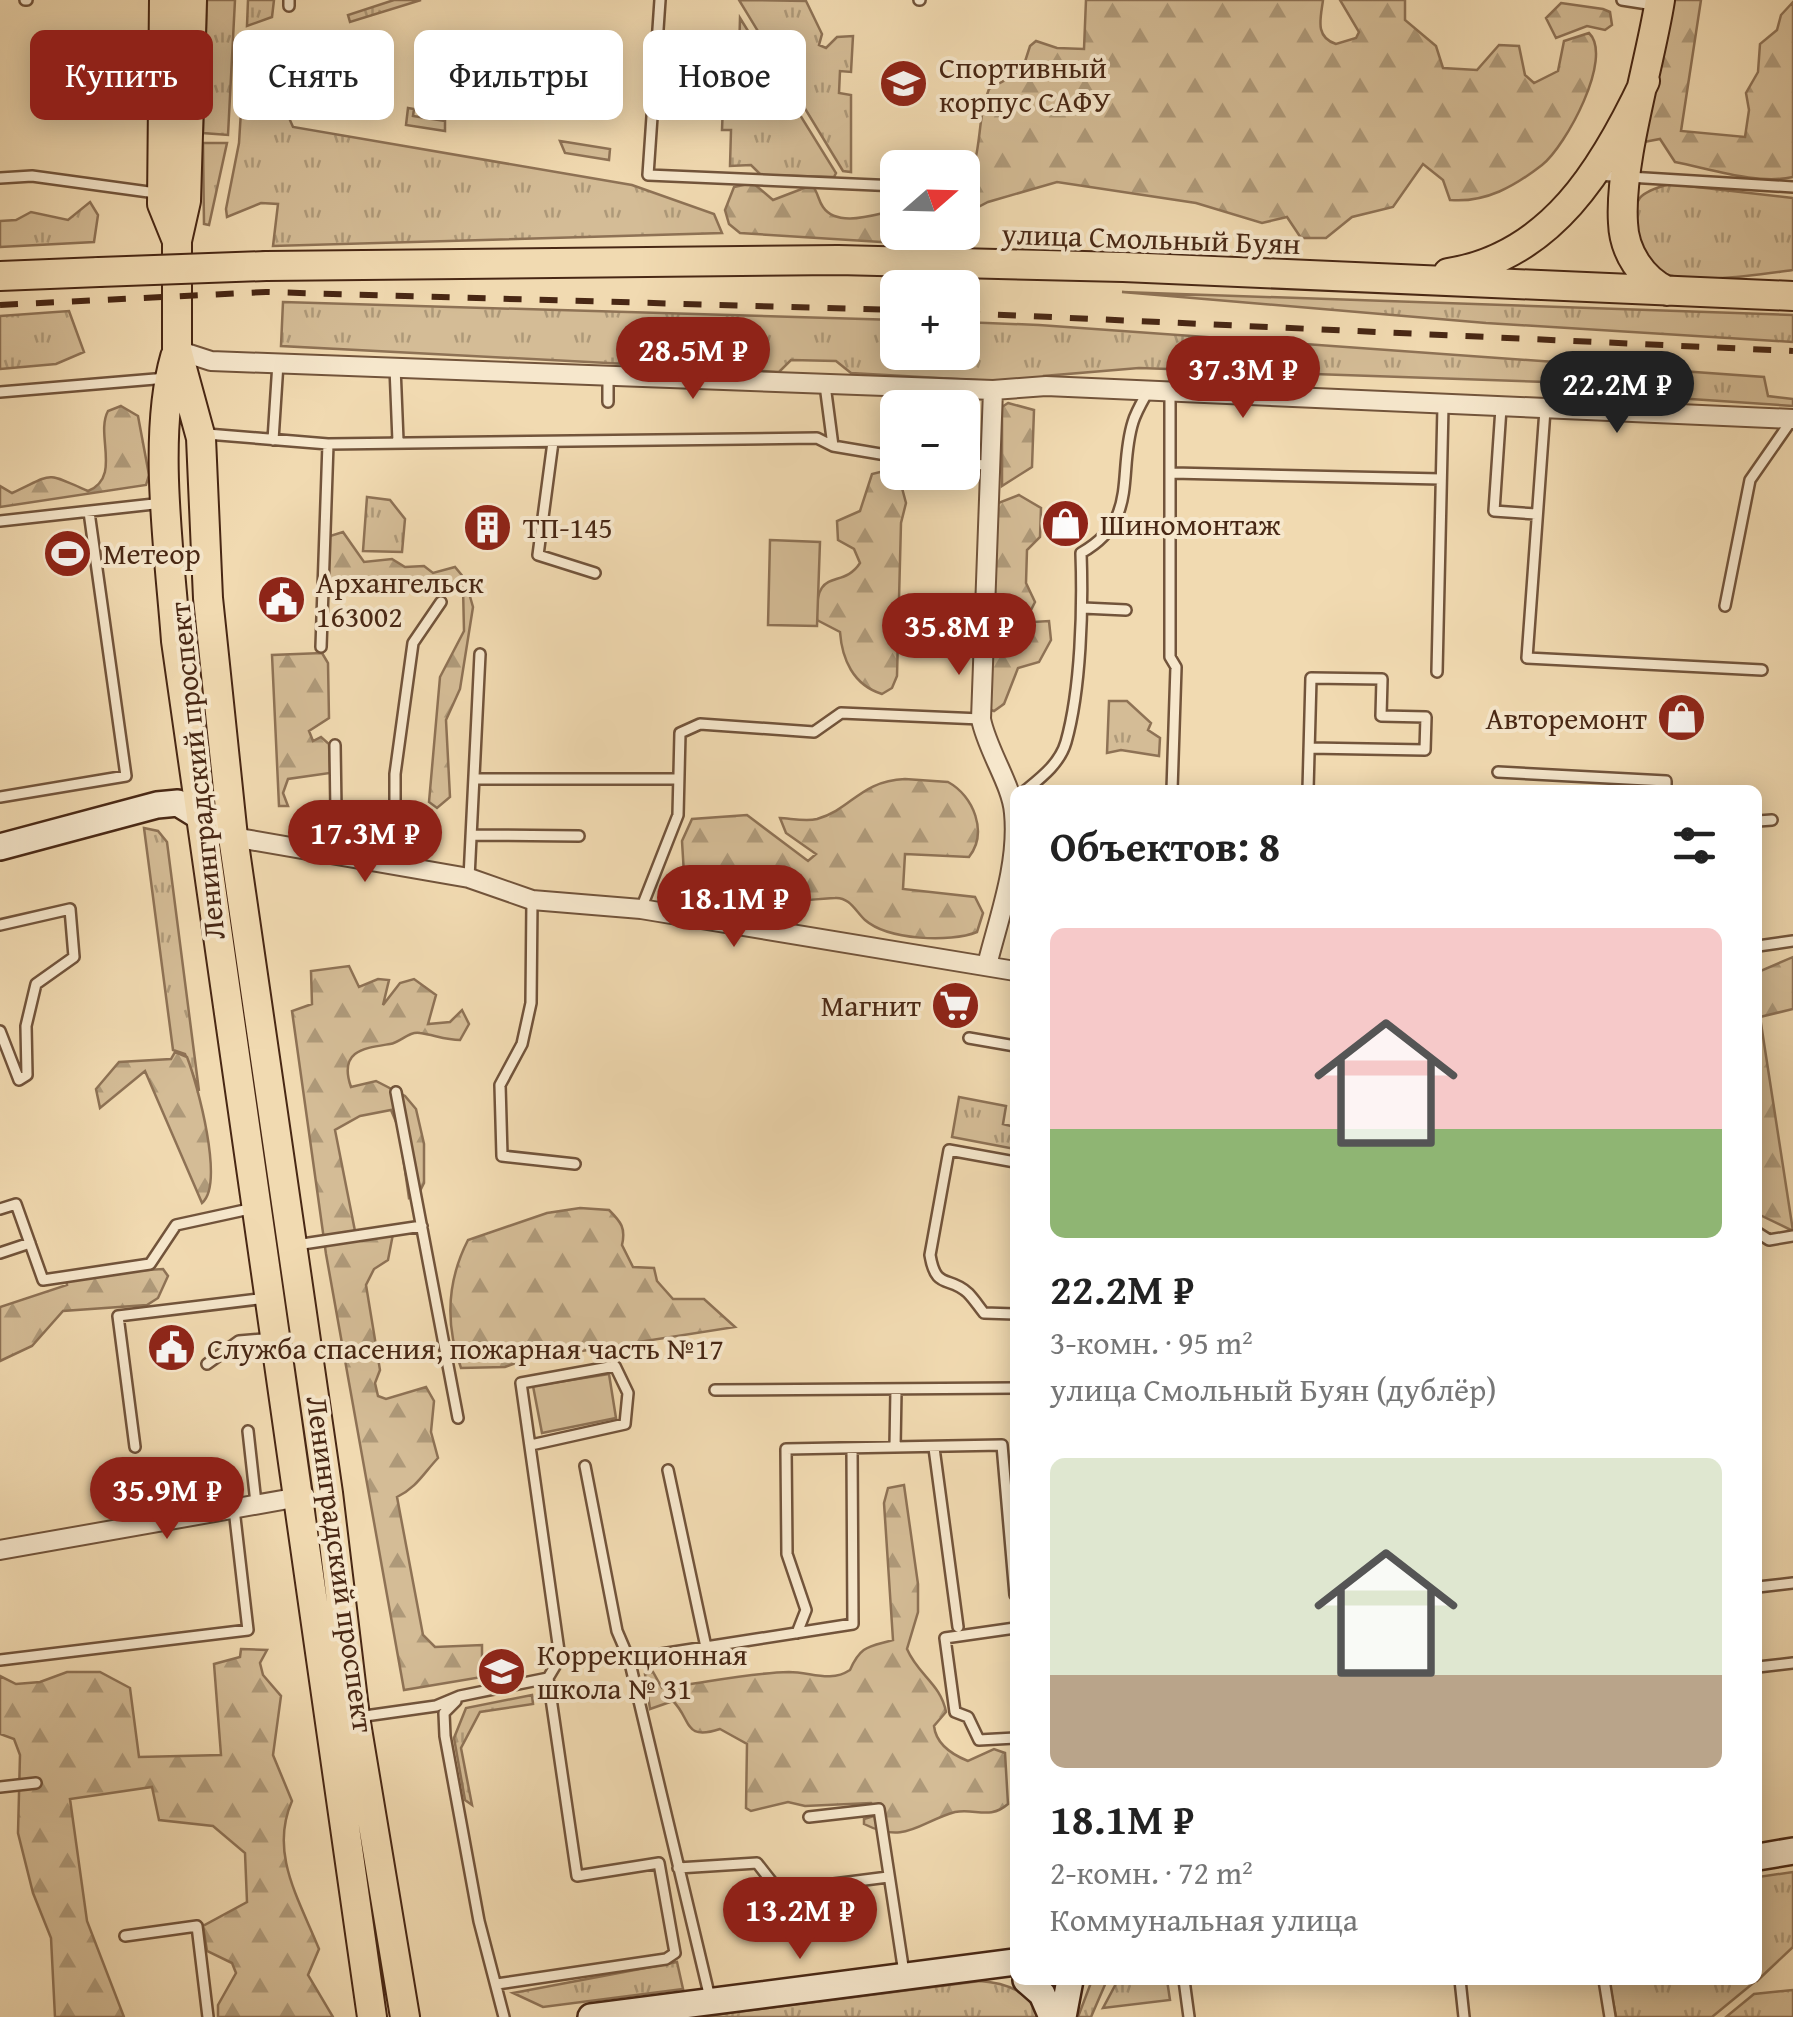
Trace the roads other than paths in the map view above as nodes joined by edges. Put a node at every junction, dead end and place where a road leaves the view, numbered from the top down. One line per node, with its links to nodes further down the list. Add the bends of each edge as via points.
1 (164, 0): 12 (main road)
2 (192, 0): 13 (main road, via 186,201)
3 (660, 0): 10 (lane, via 648,174)
4 (1622, 0): 5 (lane)
5 (1660, 3): 6 (main road)
6 (1645, 81): 7 (main road); 8 (main road)
7 (1594, 175): 8 (lane); 15 (main road, via 1548,228 1515,250 1462,271)
8 (1627, 177): 11 (lane); 16 (main road, via 1628,249 1652,284)
9 (0, 178): 12 (lane, via 32,176)
10 (880, 185)
11 (1793, 187)
12 (162, 194): 13 (main road)
13 (177, 241): 19 (main road)
14 (0, 276): 15 (main road, улица Смольный Буян, bridge, via 838,260)
15 (1397, 281): 16 (main road, улица Смольный Буян)
16 (1667, 291): 17 (main road, улица Смольный Буян)
17 (1793, 296)
18 (278, 363): 19 (street); 20 (street); 35 (lane)
19 (173, 364): 24 (lane); 32 (main road, Ленинградский проспект); 34 (main road, Ленинградский проспект)
20 (395, 367): 21 (street); 36 (lane)
21 (608, 375): 22 (street); 27 (lane)
22 (825, 383): 23 (street); 40 (lane)
23 (993, 390): 25 (street, via 1046,386); 43 (street)
24 (0, 392)
25 (1147, 393): 26 (street); 53 (lane, via 1133,423 1124,504 1096,544 1080,553)
26 (1170, 395): 28 (street); 44 (lane)
27 (608, 402)
28 (1443, 406): 29 (street); 45 (lane)
29 (1501, 408): 30 (street); 48 (lane, via 1494,511)
30 (1545, 410): 31 (street); 48 (lane)
31 (1793, 419): 52 (lane, via 1750,480)
32 (168, 426): 34 (lane); 46 (main road, Ленинградский проспект)
33 (606, 426): 37 (lane)
34 (201, 438): 35 (lane, via 210,431); 77 (main road, Ленинградский проспект, via 208,598)
35 (273, 440): 39 (lane)
36 (398, 440): 38 (lane); 39 (lane)
37 (606, 440): 38 (lane); 40 (lane, via 818,438)
38 (553, 442): 50 (lane, via 538,555)
39 (328, 444): 55 (lane)
40 (833, 446): 41 (lane)
41 (880, 454)
42 (980, 465): 43 (lane)
43 (990, 465): 59 (street)
44 (1172, 473): 45 (lane); 66 (lane)
45 (1442, 478): 58 (lane)
46 (166, 502): 47 (lane); 71 (main road, Ленинградский проспект)
47 (90, 512): 49 (lane); 69 (lane, via 126,776)
48 (1536, 514): 57 (lane, via 1528,658)
49 (0, 521)
50 (595, 573)
51 (440, 602): 72 (lane, via 413,643 395,774)
52 (1725, 606)
53 (1083, 608): 54 (lane); 65 (lane, via 1066,744)
54 (1126, 610)
55 (321, 647)
56 (480, 654): 63 (lane)
57 (1762, 670)
58 (1437, 672)
59 (981, 719): 64 (lane, via 841,714 814,732 700,724 680,733); 70 (street)
60 (335, 745): 72 (lane, via 336,810)
61 (1310, 748): 61 (lane, via 1425,750 1426,717 1381,716 1382,679 1311,678); 67 (lane)
62 (1498, 772): 68 (lane)
63 (474, 779): 64 (lane); 75 (lane)
64 (678, 779): 83 (lane, via 678,814)
65 (1032, 785)
66 (1172, 785)
67 (1308, 785)
68 (1666, 785)
69 (0, 797)
70 (1010, 799)
71 (199, 813): 77 (street); 78 (street, via 178,803 157,805); 96 (main road, Ленинградский проспект)
72 (397, 813): 79 (lane)
73 (1772, 820): 74 (lane)
74 (1762, 821)
75 (471, 835): 76 (lane); 80 (lane)
76 (579, 836)
77 (233, 837): 79 (street); 102 (main road, Ленинградский проспект)
78 (0, 848)
79 (395, 866): 80 (street)
80 (469, 878): 81 (street)
81 (532, 900): 83 (street); 95 (lane, via 531,1003 522,1044 500,1085 502,1156)
82 (1010, 904): 87 (street)
83 (640, 909): 87 (street)
84 (0, 925): 92 (lane, via 70,909 74,957 36,984 26,1026 26,1075 19,1080)
85 (1793, 942): 86 (lane)
86 (1762, 946)
87 (987, 965): 88 (street)
88 (1010, 970)
89 (0, 1030): 92 (lane)
90 (969, 1038): 91 (lane)
91 (1010, 1045)
92 (3, 1046)
93 (396, 1092): 98 (lane)
94 (1010, 1161): 105 (lane, via 950,1150 930,1255 941,1282 966,1290 984,1313)
95 (575, 1164)
96 (257, 1208): 101 (lane, via 176,1225 150,1264 87,1275 43,1280); 104 (main road, Ленинградский проспект)
97 (0, 1209): 101 (lane, via 16,1204)
98 (422, 1226): 102 (lane); 112 (lane)
99 (1762, 1236): 100 (lane)
100 (1793, 1236)
101 (30, 1242): 103 (lane)
102 (291, 1246): 106 (main road, Ленинградский проспект)
103 (0, 1252)
104 (270, 1298): 107 (main road, Ленинградский проспект); 116 (lane, via 118,1316)
105 (1010, 1314)
106 (304, 1333): 107 (main road); 121 (main road, Ленинградский проспект)
107 (275, 1338): 108 (lane, via 240,1342); 122 (main road, Ленинградский проспект)
108 (208, 1364)
109 (1010, 1388): 111 (lane)
110 (715, 1390): 111 (lane)
111 (896, 1390): 115 (lane)
112 (458, 1418)
113 (248, 1430): 123 (lane)
114 (531, 1445): 114 (lane, via 521,1383 615,1366 628,1392 625,1424); 137 (lane, via 560,1658)
115 (895, 1447): 117 (lane); 118 (lane)
116 (134, 1448)
117 (852, 1448): 131 (lane, via 853,1624); 131 (lane, via 786,1449 787,1554 806,1610)
118 (934, 1448): 125 (lane, via 1002,1445); 129 (lane)
119 (586, 1466): 133 (lane, via 617,1631)
120 (668, 1470): 132 (lane)
121 (328, 1493): 122 (street); 139 (main road, Ленинградский проспект)
122 (299, 1497): 123 (street); 161 (main road, Ленинградский проспект)
123 (256, 1503): 124 (street)
124 (233, 1506): 126 (street); 134 (lane, via 248,1630)
125 (1010, 1538)
126 (0, 1550)
127 (1793, 1583): 128 (lane)
128 (1762, 1586)
129 (958, 1627)
130 (1010, 1629): 140 (lane, via 945,1638 955,1712 968,1717 979,1740)
131 (796, 1633): 132 (lane)
132 (706, 1647): 133 (lane)
133 (629, 1659): 146 (lane)
134 (0, 1660)
135 (1793, 1664): 136 (lane)
136 (1762, 1667)
137 (548, 1678): 138 (lane); 153 (lane, via 577,1876 659,1863 674,1953)
138 (460, 1696): 139 (lane, via 436,1706); 153 (lane, via 444,1713 445,1736 478,1921)
139 (356, 1717): 162 (main road, Ленинградский проспект)
140 (1010, 1738)
141 (36, 1783): 142 (lane)
142 (0, 1787)
143 (809, 1817): 147 (lane, via 879,1809)
144 (1793, 1851): 145 (street)
145 (1762, 1855)
146 (678, 1868): 147 (lane, via 757,1863 779,1892); 159 (lane)
147 (888, 1877): 152 (lane)
148 (125, 1936): 160 (lane, via 197,1926)
149 (1010, 1963): 150 (street)
150 (975, 1967): 151 (street); 152 (street)
151 (1010, 1973)
152 (904, 1976): 159 (street)
153 (497, 1984): 163 (lane)
154 (1032, 1985): 165 (street)
155 (1069, 1985): 166 (street)
156 (1185, 1985): 167 (lane)
157 (1461, 1985): 168 (lane)
158 (1605, 1985): 169 (lane)
159 (710, 2002): 164 (street)
160 (208, 2017)
161 (372, 2017)
162 (406, 2017)
163 (504, 2017)
164 (591, 2017)
165 (1052, 2017)
166 (1063, 2017)
167 (1188, 2017)
168 (1464, 2017)
169 (1610, 2017)

